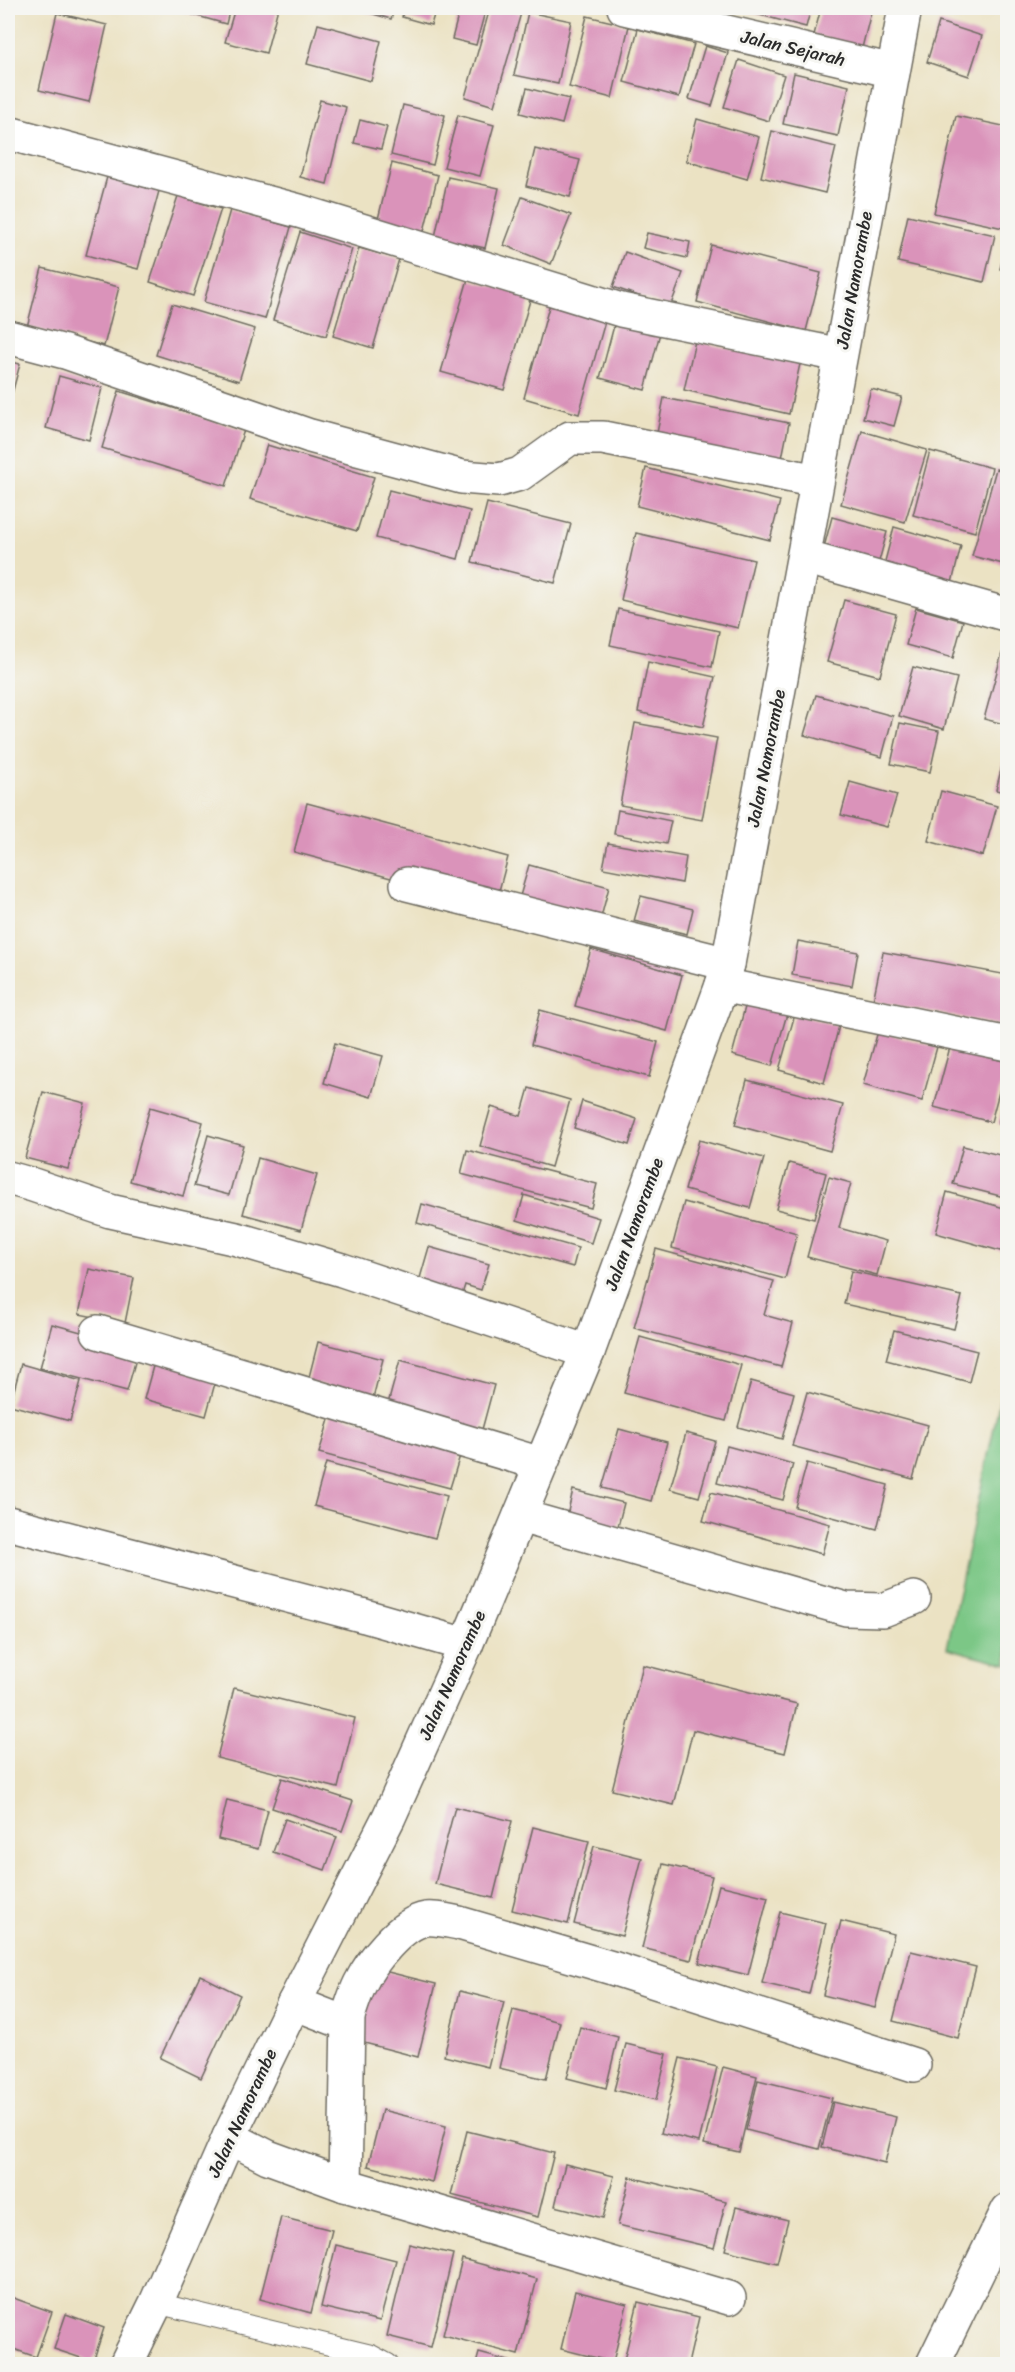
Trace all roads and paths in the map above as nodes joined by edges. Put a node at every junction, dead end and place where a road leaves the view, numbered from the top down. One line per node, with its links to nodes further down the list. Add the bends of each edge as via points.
1 (624, 8): 3 (street, Jalan Sejarah)
2 (904, 8): 3 (street, Jalan Namorambe)
3 (893, 71): 6 (street, Jalan Namorambe)
4 (8, 133): 6 (street, via 299,211 621,310)
5 (8, 337): 7 (street, via 65,352 310,436 462,477 499,480 520,474 570,438 579,436)
6 (840, 355): 7 (street, Jalan Namorambe)
7 (817, 481): 8 (street, Jalan Namorambe)
8 (804, 557): 9 (street); 11 (street, Jalan Namorambe)
9 (1008, 615)
10 (407, 884): 11 (street)
11 (725, 975): 12 (street); 15 (street, Jalan Namorambe)
12 (1008, 1044)
13 (8, 1178): 15 (street, via 110,1211 237,1239 331,1267)
14 (98, 1332): 16 (street)
15 (588, 1352): 16 (street, Jalan Namorambe)
16 (541, 1464): 17 (street, Jalan Namorambe)
17 (520, 1516): 19 (street, via 846,1609 883,1610); 20 (street, Jalan Namorambe)
18 (8, 1523): 20 (street)
19 (914, 1598)
20 (466, 1645): 21 (street, Jalan Namorambe, via 389,1817)
21 (294, 2003): 22 (street, via 334,2019); 24 (street, Jalan Namorambe)
22 (348, 2016): 23 (street, via 361,1983 388,1945 423,1919 437,1919 612,1968); 25 (street)
23 (914, 2065)
24 (229, 2137): 25 (street, via 268,2157); 28 (street, Jalan Namorambe)
25 (345, 2185): 27 (street)
26 (1008, 2210): 29 (street)
27 (729, 2298)
28 (156, 2303): 30 (street, Jalan Namorambe); 31 (lane, via 371,2355)
29 (940, 2363)
30 (126, 2364)
31 (388, 2364)

